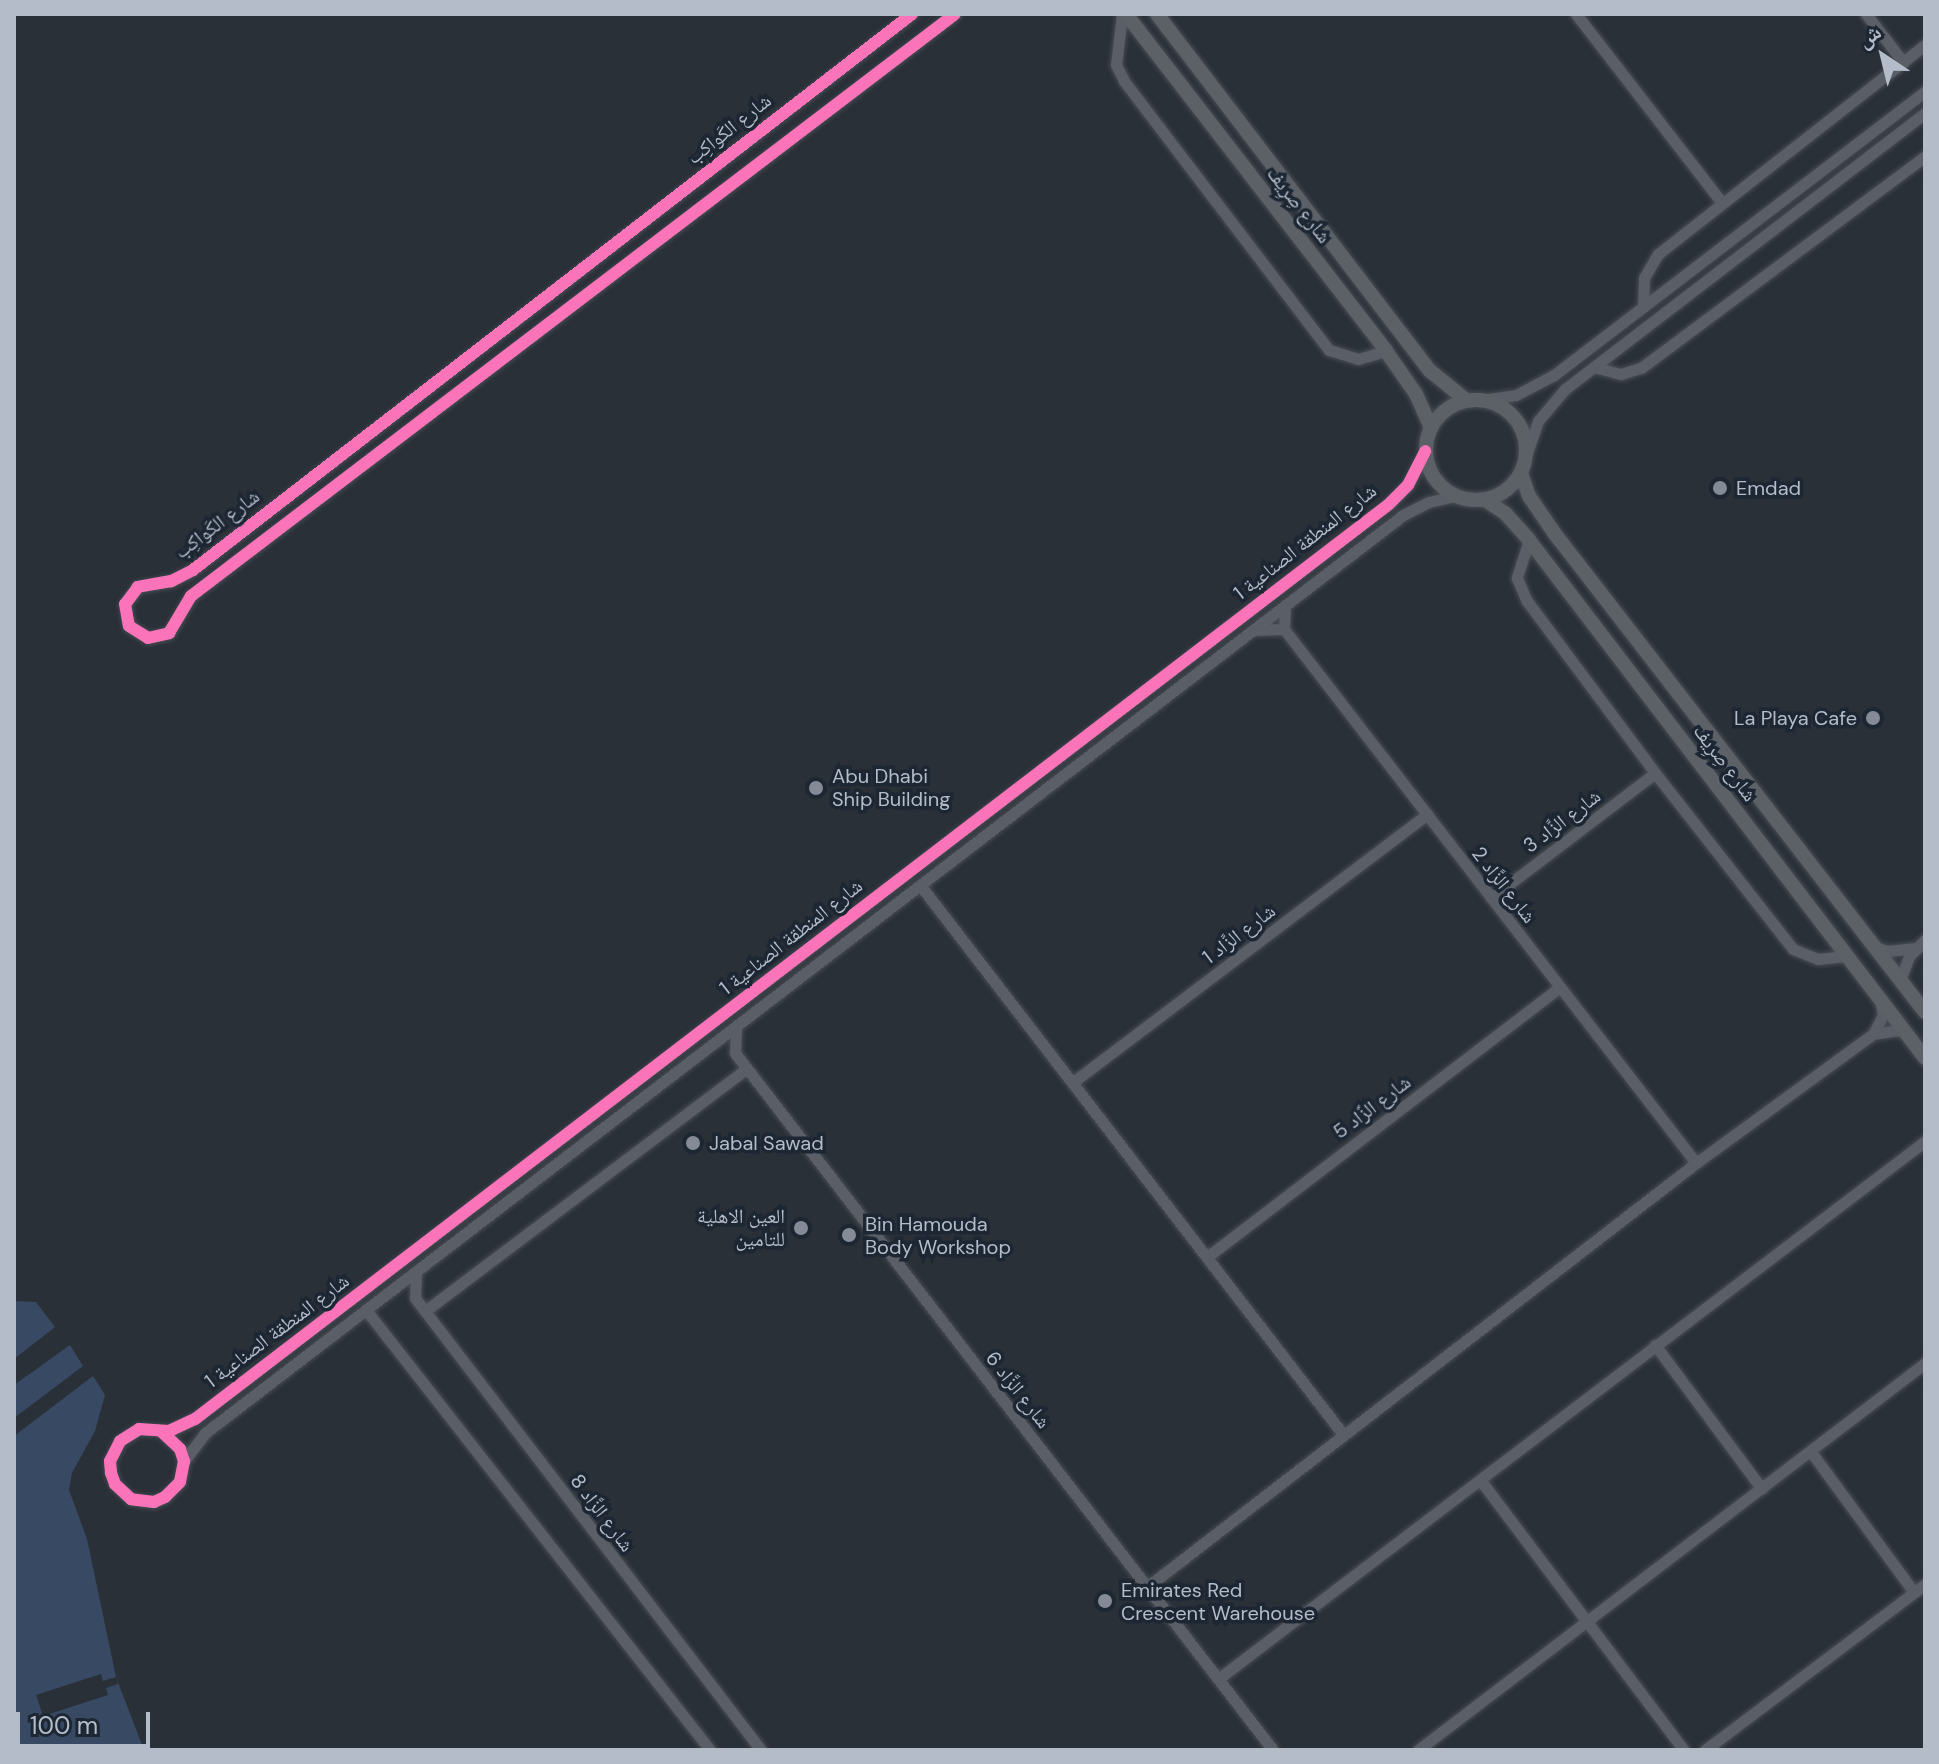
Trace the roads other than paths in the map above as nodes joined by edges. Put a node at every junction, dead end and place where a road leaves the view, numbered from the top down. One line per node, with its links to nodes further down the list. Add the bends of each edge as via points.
1 (912, 14): 2 (street, شارع الكَواكِب, via 193,570 171,581 138,587 125,604 129,626 148,638 169,633 191,596)
2 (955, 14)
3 (1124, 14): 14 (main road, شارع صِرِيف); 14 (street, via 1116,65 1124,81 1326,346 1339,356 1358,359)
4 (1157, 14): 16 (main road, شارع صِرِيف, via 1429,370)
5 (1576, 14): 12 (street)
6 (1866, 14): 8 (street)
7 (1925, 45): 8 (street)
8 (1903, 62): 12 (street)
9 (1925, 91): 13 (street)
10 (1925, 113): 15 (street)
11 (1925, 156): 15 (street, via 1641,368 1621,374)
12 (1722, 203): 13 (street, via 1650,264)
13 (1643, 307): 16 (street, via 1533,388 1499,399)
14 (1386, 351): 17 (main road, شارع صِرِيف)
15 (1594, 367): 19 (street, via 1547,406)
16 (1474, 400): 17 (main road, via 1440,415); 19 (main road, via 1510,412 1525,440)
17 (1431, 427): 18 (main road)
18 (1425, 451): 21 (main road, via 1434,478); 56 (street, شارع المنطقة الصناعية 1, via 1408,485 1389,504 195,1419)
19 (1526, 456): 20 (main road)
20 (1521, 473): 22 (main road, via 1512,486); 32 (main road, شارع صِرِيف, via 1529,496 1555,534)
21 (1455, 496): 22 (main road); 24 (street, شارع المنطقة الصناعية 1, via 1411,510)
22 (1485, 500): 23 (main road, شارع صِرِيف)
23 (1529, 540): 27 (street, via 1517,578 1527,601); 33 (main road, شارع صِرِيف)
24 (1285, 605): 25 (street); 26 (street, شارع المنطقة الصناعية 1)
25 (1284, 629): 26 (street); 28 (street, شارع الزَّاد 2)
26 (1253, 630): 29 (street, شارع المنطقة الصناعية 1)
27 (1655, 773): 30 (street, شارع الزَّاد 3); 33 (street, via 1793,949 1818,959)
28 (1427, 814): 30 (street, شارع الزَّاد 2); 45 (street, شارع الزَّاد 1)
29 (920, 885): 38 (street, شارع المنطقة الصناعية 1); 45 (street)
30 (1491, 898): 35 (street, شارع الزَّاد 2)
31 (1920, 944): 32 (street, via 1887,951); 34 (street)
32 (1875, 947): 34 (main road, شارع صِرِيف)
33 (1847, 956): 36 (main road, شارع صِرِيف)
34 (1900, 980): 37 (main road, شارع صِرِيف)
35 (1560, 987): 47 (street, شارع الزَّاد 2); 48 (street, شارع الزَّاد 5)
36 (1880, 999): 39 (main road, شارع صِرِيف); 40 (street, via 1883,1015)
37 (1925, 1012)
38 (736, 1026): 41 (street, شارع المنطقة الصناعية 1); 42 (street)
39 (1906, 1033): 40 (street); 43 (main road, شارع صِرِيف)
40 (1873, 1034): 47 (street)
41 (702, 1052): 42 (street); 49 (street, شارع المنطقة الصناعية 1)
42 (735, 1053): 44 (street, شارع الزَّاد 6)
43 (1925, 1058)
44 (747, 1068): 53 (street); 63 (street, شارع الزَّاد 6)
45 (1073, 1082): 48 (street)
46 (1925, 1141): 54 (street)
47 (1696, 1163): 57 (street)
48 (1207, 1257): 57 (street)
49 (416, 1272): 50 (street, شارع المنطقة الصناعية 1); 51 (street)
50 (388, 1293): 51 (street); 52 (street, شارع المنطقة الصناعية 1)
51 (415, 1298): 53 (street, شارع الزَّاد 8)
52 (366, 1310): 59 (street, شارع المنطقة الصناعية 1, via 205,1433); 67 (street)
53 (425, 1311): 68 (street, شارع الزَّاد 8)
54 (1655, 1345): 60 (street); 61 (street)
55 (1925, 1363): 58 (street)
56 (162, 1432): 59 (street, via 173,1438); 59 (street, شارع المنطقة الصناعية 1, via 139,1429 120,1441 110,1461 115,1484 131,1499 154,1502 174,1491)
57 (1342, 1433): 63 (street)
58 (1811, 1452): 61 (street); 64 (street)
59 (184, 1461)
60 (1481, 1481): 65 (street); 66 (street)
61 (1762, 1489): 65 (street)
62 (1925, 1584): 64 (street)
63 (1147, 1587): 66 (street, شارع الزَّاد 6)
64 (1914, 1592): 72 (street)
65 (1588, 1622): 70 (street); 71 (street)
66 (1218, 1679): 69 (street, شارع الزَّاد 6)
67 (710, 1750)
68 (761, 1750)
69 (1273, 1750)
70 (1418, 1750)
71 (1684, 1750)
72 (1705, 1750)

